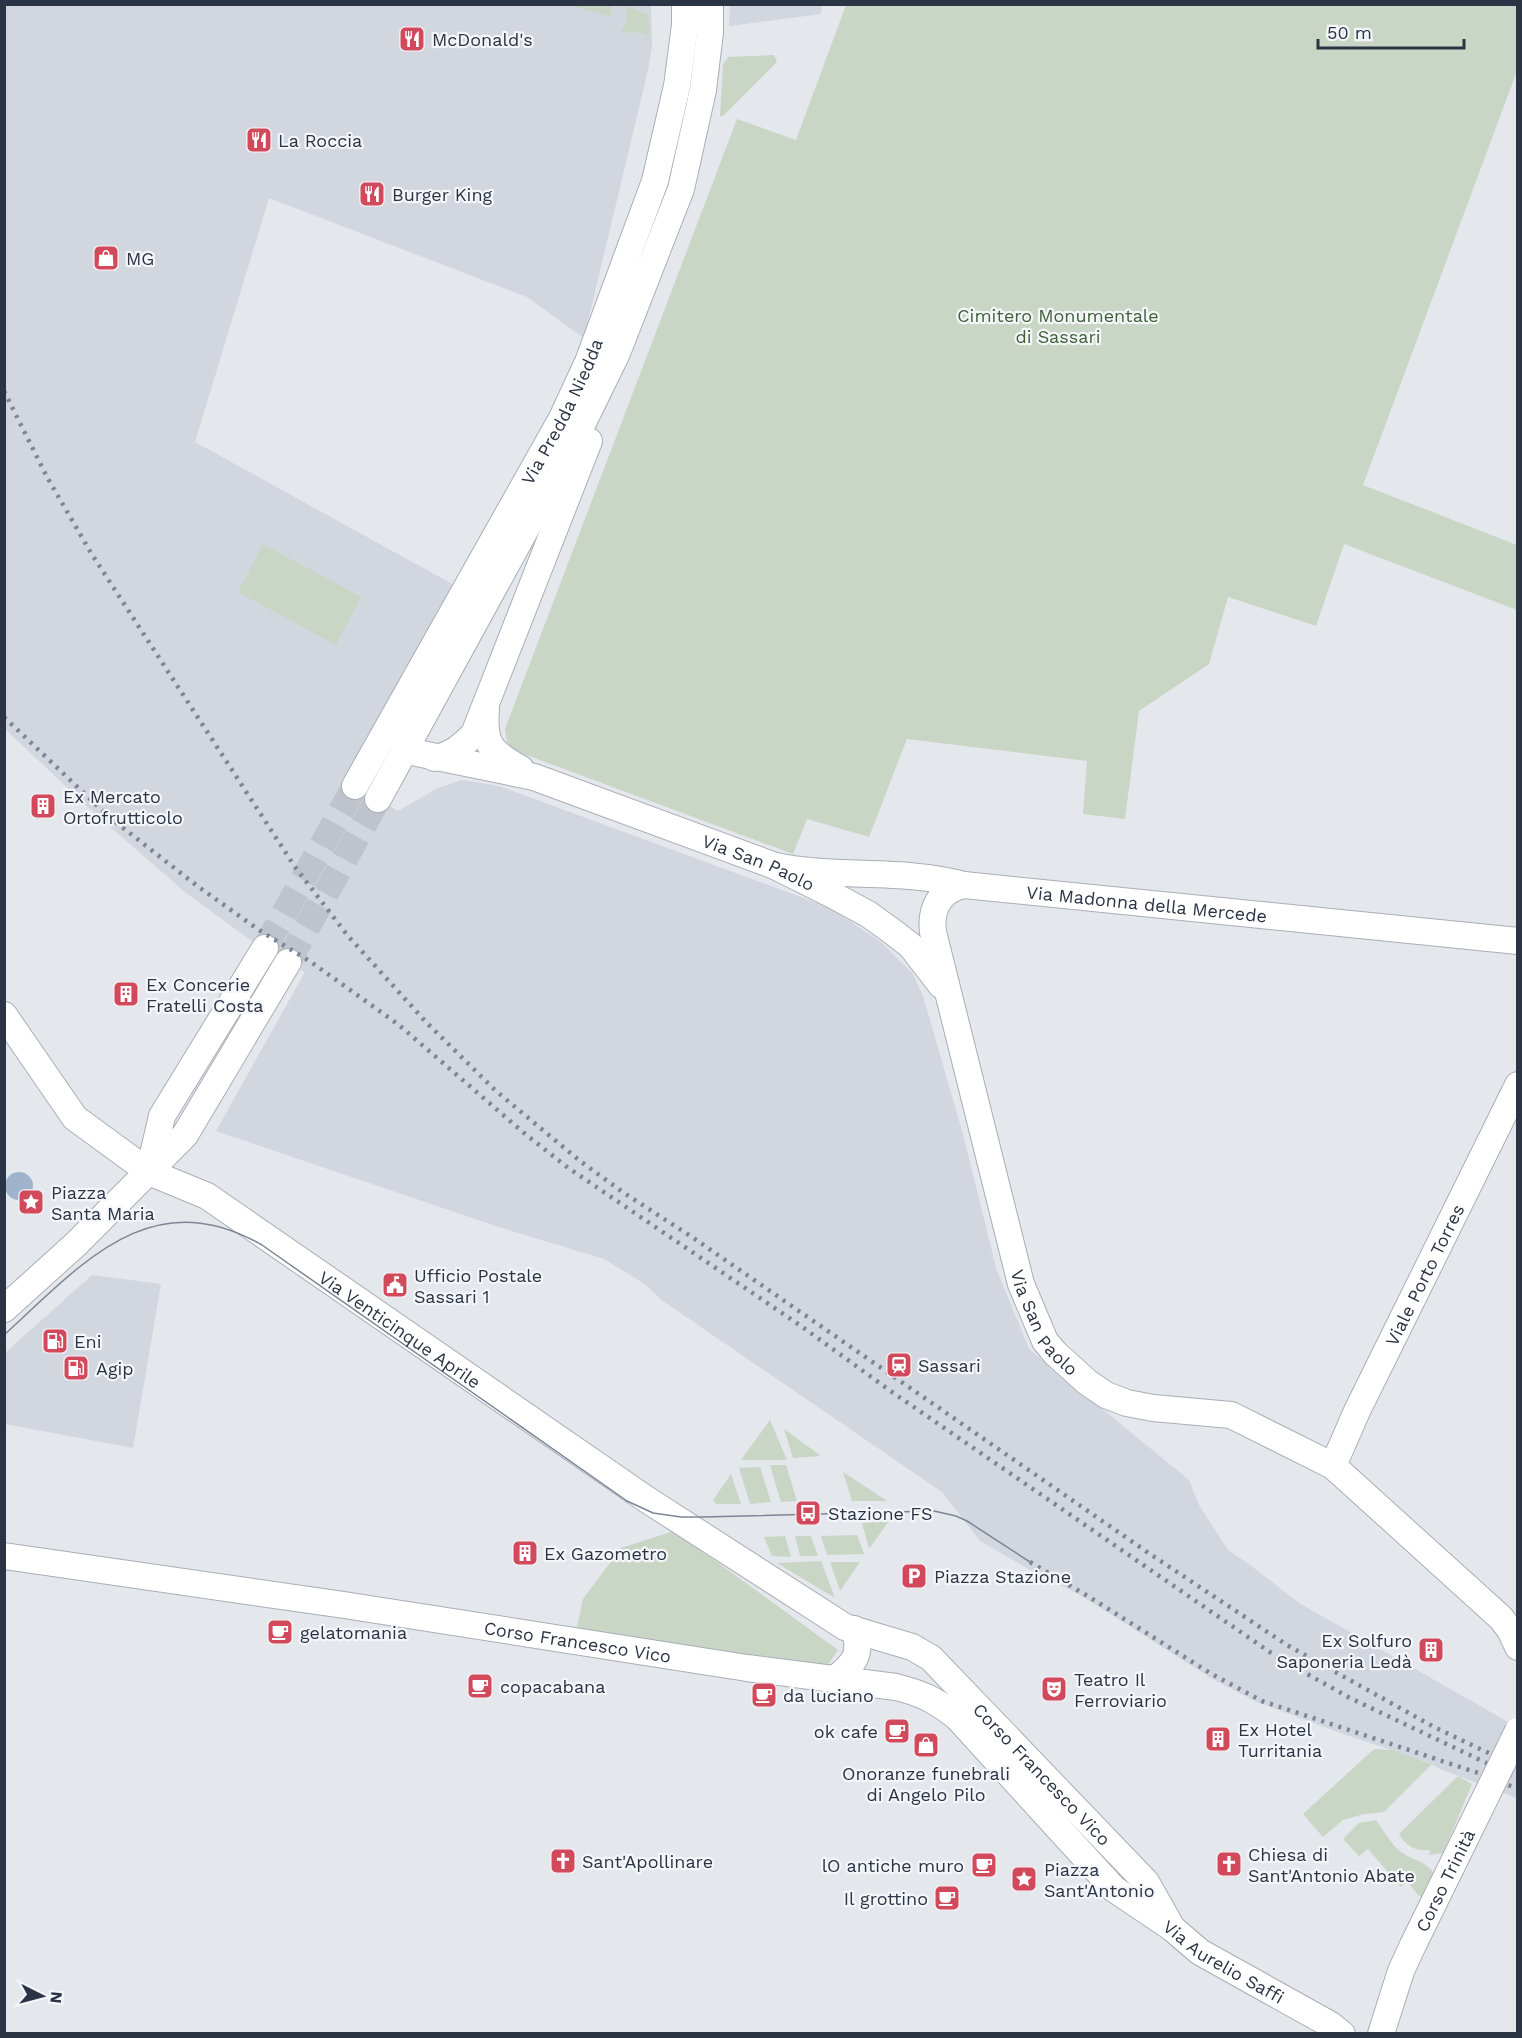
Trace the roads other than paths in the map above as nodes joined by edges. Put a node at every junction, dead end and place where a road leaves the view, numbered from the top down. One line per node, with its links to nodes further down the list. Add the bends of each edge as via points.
1 (685, 4): 5 (main road, Via Predda Niedda, via 677,86 655,181 588,362 562,418)
2 (710, 4): 3 (main road, Via Predda Niedda, via 703,90 681,189)
3 (617, 353): 4 (main road, Via Predda Niedda, via 587,445); 6 (main road, Via Predda Niedda, via 573,443)
4 (486, 706): 7 (main road, Via Predda Niedda, via 474,734 455,751); 8 (main road, Via San Paolo, via 484,729 493,752)
5 (399, 709): 6 (main road, via 398,734); 9 (main road, Via Predda Niedda)
6 (406, 747): 7 (main road); 7 (main road, Via Predda Niedda, via 380,795 410,764)
7 (435, 758): 8 (main road, Via San Paolo)
8 (534, 777): 10 (main road, Via San Paolo)
9 (356, 786)
10 (775, 866): 11 (main road, Via Madonna della Mercede, via 817,873 940,879); 15 (main road, Via San Paolo, via 868,914 893,932 911,946)
11 (964, 885): 12 (main road, Via Madonna della Mercede); 15 (main road, Via San Paolo, via 939,899 933,915 933,932)
12 (1518, 941)
13 (265, 948): 18 (main road, via 162,1116)
14 (288, 962): 18 (main road, via 185,1135)
15 (949, 998): 20 (main road, Via San Paolo, via 1021,1284 1045,1341 1106,1395 1153,1408 1231,1415)
16 (4, 1015): 18 (main road, Via Venticinque Aprile, via 75,1118)
17 (1518, 1085): 20 (main road, Viale Porto Torres)
18 (149, 1172): 19 (main road); 21 (main road, Via Venticinque Aprile, via 207,1196)
19 (4, 1309)
20 (1333, 1466): 24 (main road, via 1501,1618)
21 (646, 1499): 23 (main road, Corso Francesco Vico, via 845,1627)
22 (4, 1556): 25 (main road, Corso Francesco Vico)
23 (854, 1629): 25 (main road, via 858,1641 855,1660); 28 (main road, Corso Francesco Vico, via 912,1647 932,1658 1146,1882)
24 (1518, 1647)
25 (835, 1679): 27 (main road, Corso Francesco Vico, via 896,1687 937,1702 957,1717)
26 (1518, 1731): 30 (main road, Corso Trinità, bridge, via 1401,1971)
27 (1085, 1857): 28 (main road, Via Aurelio Saffi, via 1114,1889)
28 (1172, 1928): 29 (main road, Via Aurelio Saffi, via 1200,1952)
29 (1342, 2034)
30 (1381, 2034)

